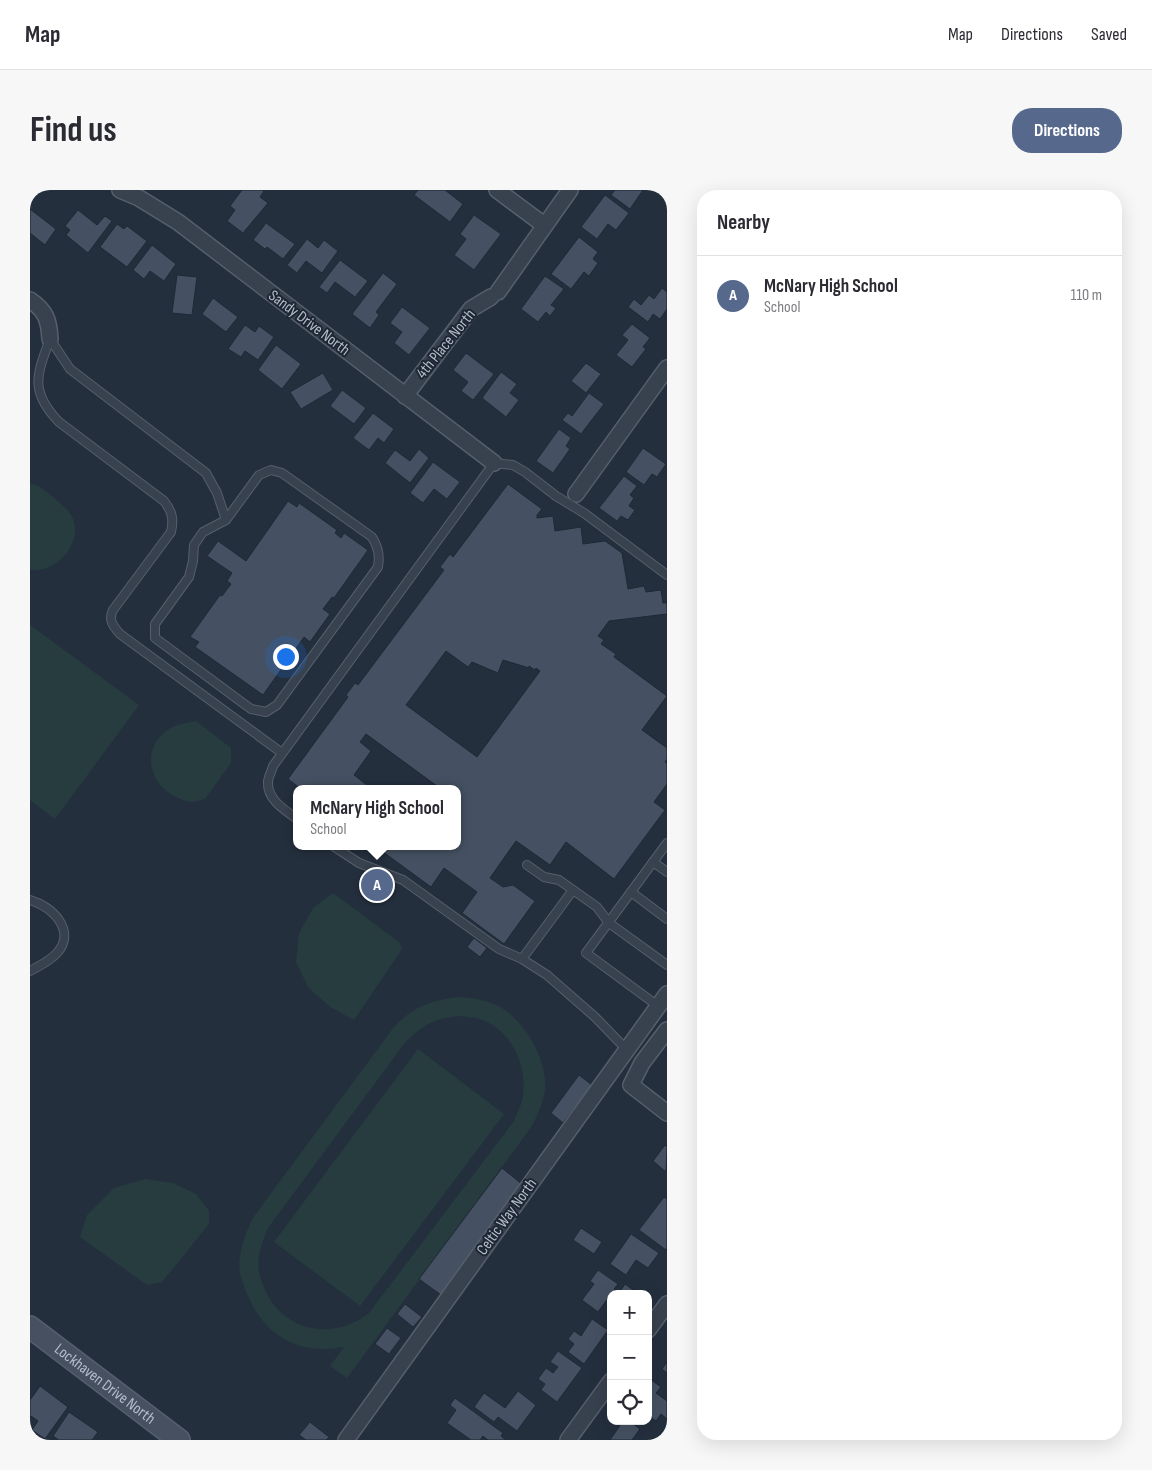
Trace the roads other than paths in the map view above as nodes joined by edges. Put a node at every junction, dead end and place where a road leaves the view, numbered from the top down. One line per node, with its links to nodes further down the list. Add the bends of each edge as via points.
1 (120, 190): 8 (street, Sandy Drive North, via 155,206 178,222)
2 (496, 190): 4 (street)
3 (570, 190): 4 (street, 4th Place North)
4 (544, 225): 8 (street, 4th Place North, via 495,294 471,309)
5 (30, 300): 6 (street, via 44,311)
6 (50, 339): 11 (lane, via 70,369 206,473); 13 (lane, via 38,371 39,393 46,409 164,501 173,517 171,532 113,610 111,621 120,634)
7 (667, 368): 10 (street)
8 (405, 396): 9 (street, Sandy Drive North)
9 (494, 463): 12 (lane, via 513,465 525,472); 13 (lane)
10 (576, 494)
11 (226, 520): 11 (lane, via 203,532 194,544 189,577 155,624 155,638 251,709 266,712 277,705 378,567 378,546 372,537 282,473 271,470 259,476)
12 (667, 575)
13 (282, 753): 14 (lane, via 268,781 271,796)
14 (293, 816)
15 (667, 843): 17 (lane)
16 (339, 850): 25 (lane, via 359,863 403,880 499,949)
17 (653, 862): 19 (lane); 21 (lane)
18 (527, 865): 20 (lane)
19 (667, 872)
20 (573, 890): 24 (lane, via 597,907); 25 (lane)
21 (631, 892): 23 (lane); 24 (lane)
22 (30, 900): 27 (lane, via 53,912 64,935 58,952)
23 (667, 919)
24 (608, 923): 26 (lane); 28 (lane, via 586,953)
25 (522, 959): 30 (lane, via 562,988)
26 (667, 965)
27 (30, 971)
28 (663, 1000): 30 (street, Celtic Way North)
29 (667, 1030): 31 (street, via 642,1063 631,1085)
30 (627, 1050): 37 (street, Celtic Way North)
31 (667, 1113)
32 (667, 1304): 33 (street)
33 (652, 1325)
34 (30, 1327): 36 (street, Lockhaven Drive North)
35 (607, 1386): 38 (street)
36 (179, 1440)
37 (346, 1440)
38 (568, 1440)

